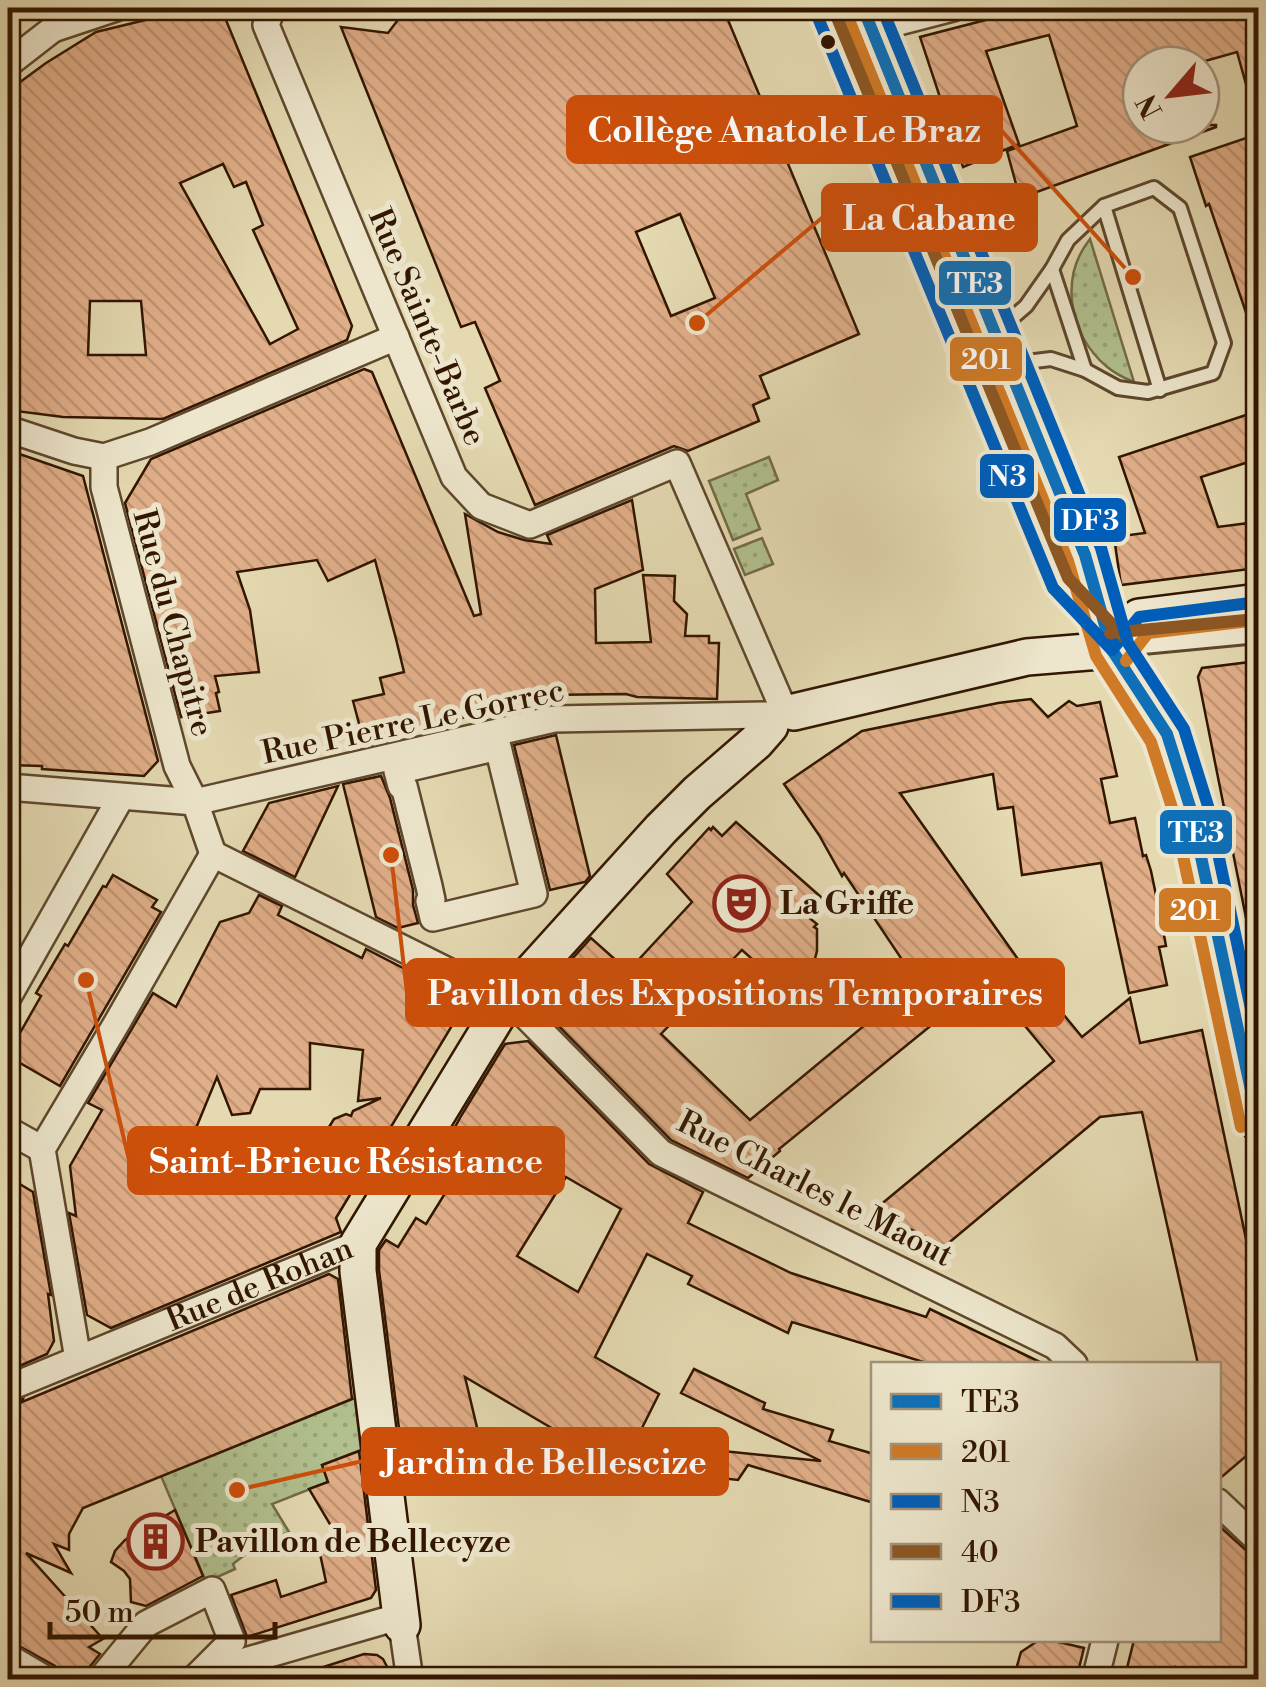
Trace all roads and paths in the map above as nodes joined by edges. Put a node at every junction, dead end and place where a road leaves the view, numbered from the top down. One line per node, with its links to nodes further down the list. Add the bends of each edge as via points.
1 (116, 8): 5 (street)
2 (272, 8): 10 (street, Rue Sainte-Barbe, via 266,25)
3 (814, 8): 18 (lane, via 1053,588)
4 (953, 8): 6 (street)
5 (60, 18): 7 (street)
6 (868, 18): 11 (street)
7 (9, 61)
8 (1104, 206): 9 (lane, via 1068,240); 13 (lane); 13 (lane, via 1154,188 1180,208 1224,344 1214,372)
9 (1052, 268): 11 (lane); 12 (lane)
10 (396, 337): 15 (street); 19 (street, Rue Sainte-Barbe, via 454,477 481,506 530,524 677,463)
11 (1001, 349): 12 (lane); 18 (street, via 1085,555)
12 (1085, 370): 13 (lane, via 1118,388)
13 (1160, 390)
14 (8, 428): 15 (street)
15 (104, 456): 22 (street, Rue du Chapitre, via 104,488 176,766)
16 (1258, 602): 18 (street, via 1139,617)
17 (1258, 636): 18 (lane)
18 (1112, 650): 19 (street, via 1027,657); 27 (street, via 1167,734 1191,810)
19 (777, 713): 22 (street, Rue Pierre Le Gorrec, via 554,718); 26 (street, Rue de Rohan)
20 (8, 788): 21 (street, Rue Pierre Le Gorrec)
21 (121, 797): 22 (street, Rue Pierre Le Gorrec); 25 (street)
22 (195, 802): 23 (street, Rue du Chapitre)
23 (213, 854): 26 (street); 29 (street)
24 (433, 918): 24 (street, via 397,771 498,747 534,894)
25 (8, 997)
26 (508, 998): 30 (street, Rue de Rohan); 32 (street, Rue Charles le Maout, via 662,1152 879,1251 1055,1346)
27 (1258, 1122)
28 (8, 1130): 29 (street)
29 (42, 1149): 31 (street)
30 (358, 1244): 31 (street, Rue de Rohan); 36 (street)
31 (78, 1358): 33 (street, Rue de Rohan)
32 (1072, 1362)
33 (8, 1388)
34 (1221, 1505): 35 (street)
35 (1258, 1540)
36 (402, 1621): 42 (street, via 245,1661); 43 (street)
37 (1104, 1642): 44 (street)
38 (8, 1657): 39 (street)
39 (48, 1680)
40 (100, 1680): 41 (street, via 146,1624 212,1590 232,1641)
41 (192, 1680)
42 (224, 1680)
43 (410, 1680)
44 (1095, 1680)

